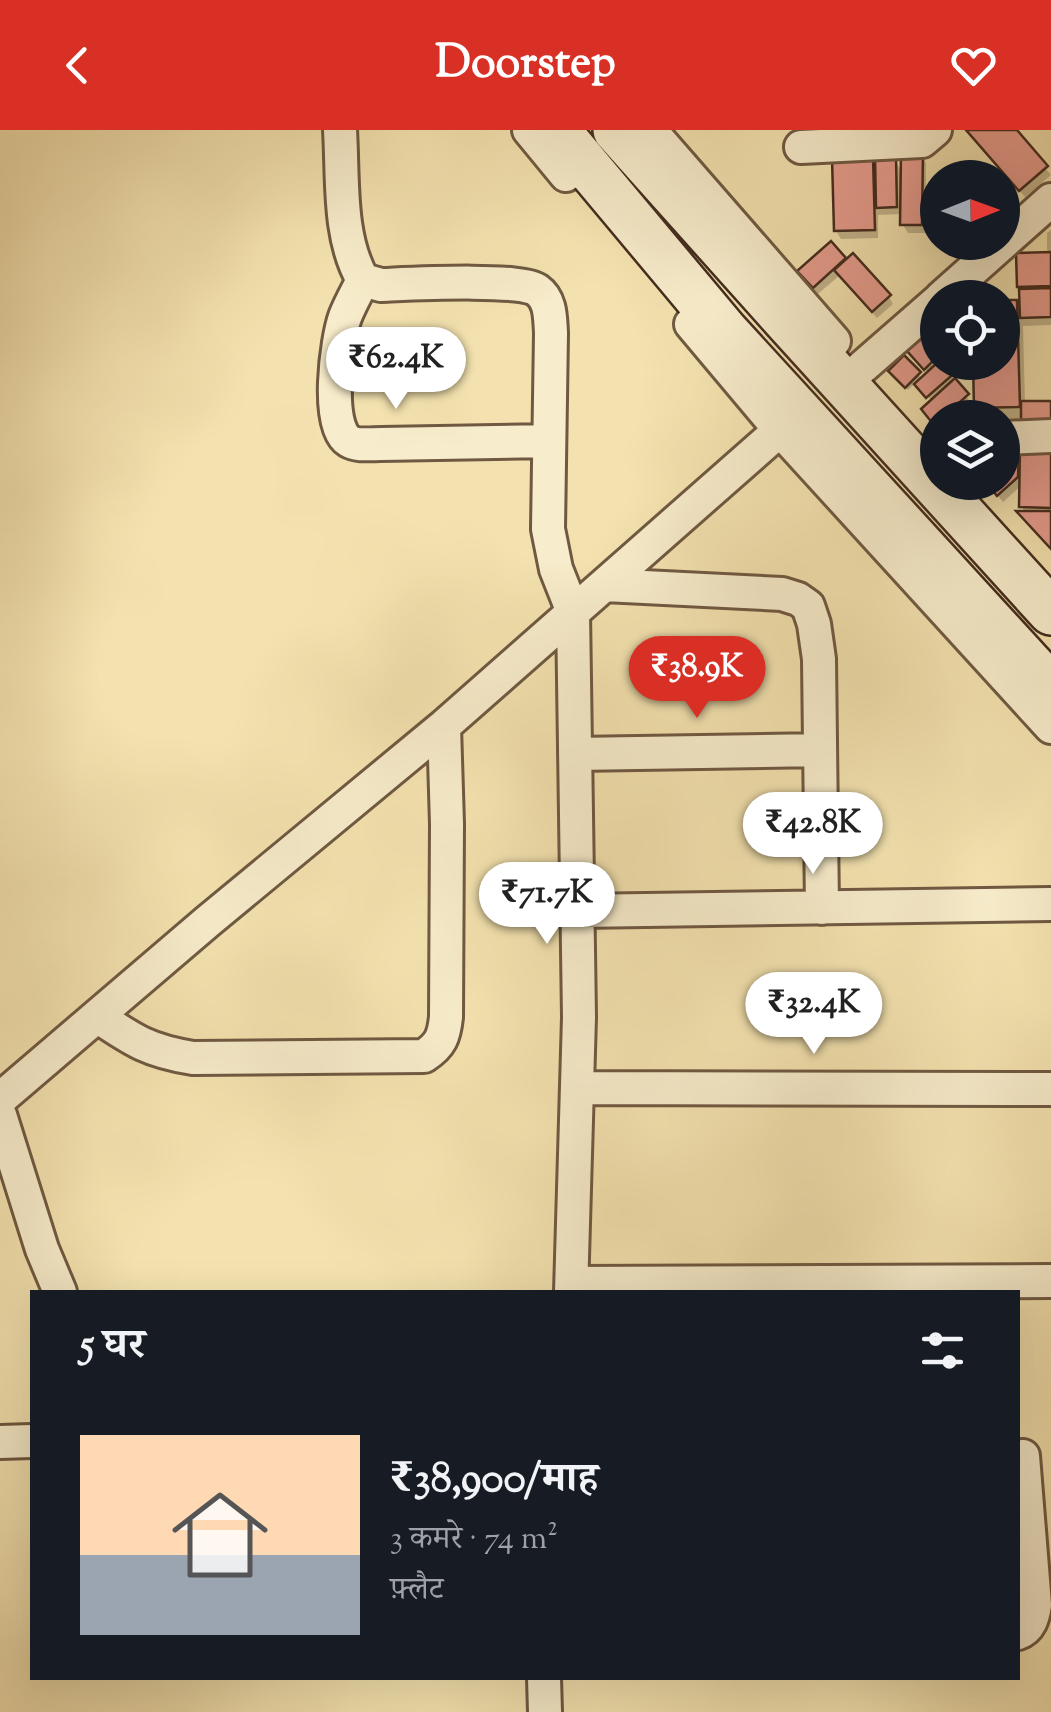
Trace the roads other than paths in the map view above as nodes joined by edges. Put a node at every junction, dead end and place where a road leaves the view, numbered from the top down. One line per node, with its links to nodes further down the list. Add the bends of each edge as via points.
1 (340, 130): 9 (street, via 345,220)
2 (529, 130): 13 (street)
3 (557, 130): 23 (main road, via 724,331)
4 (616, 130): 22 (main road)
5 (650, 130): 12 (street)
6 (927, 134): 7 (street)
7 (801, 147)
8 (1051, 200): 10 (street)
9 (363, 280): 17 (street, via 515,284 539,291 550,314); 17 (street, via 338,347 336,416 347,440)
10 (960, 280)
11 (920, 316): 12 (street)
12 (860, 370): 14 (street)
13 (780, 430): 20 (street); 25 (street)
14 (920, 435)
15 (1051, 436): 16 (street)
16 (1020, 437)
17 (549, 441): 21 (street, via 548,529)
18 (980, 500): 19 (street)
19 (1051, 578)
20 (604, 585): 21 (street); 26 (street, via 782,594 808,606 819,659)
21 (573, 612): 24 (street); 27 (street)
22 (1051, 612)
23 (1051, 687)
24 (444, 726): 31 (street); 31 (street, via 446,1017 437,1047 424,1056 194,1058 136,1042)
25 (1051, 727)
26 (820, 750): 27 (street); 29 (street)
27 (575, 754): 30 (street)
28 (1051, 904): 29 (street)
29 (822, 908): 30 (street)
30 (578, 911): 33 (street)
31 (97, 1016): 32 (street)
32 (6, 1083)
33 (577, 1088): 34 (street); 37 (street)
34 (1051, 1089)
35 (0, 1115): 38 (street)
36 (1051, 1282): 37 (street)
37 (572, 1288)
38 (59, 1290)
39 (30, 1441): 40 (street)
40 (0, 1442)
41 (1030, 1456): 42 (street, via 1035,1605 1032,1621)
42 (1020, 1632)
43 (544, 1680): 44 (street)
44 (545, 1712)

